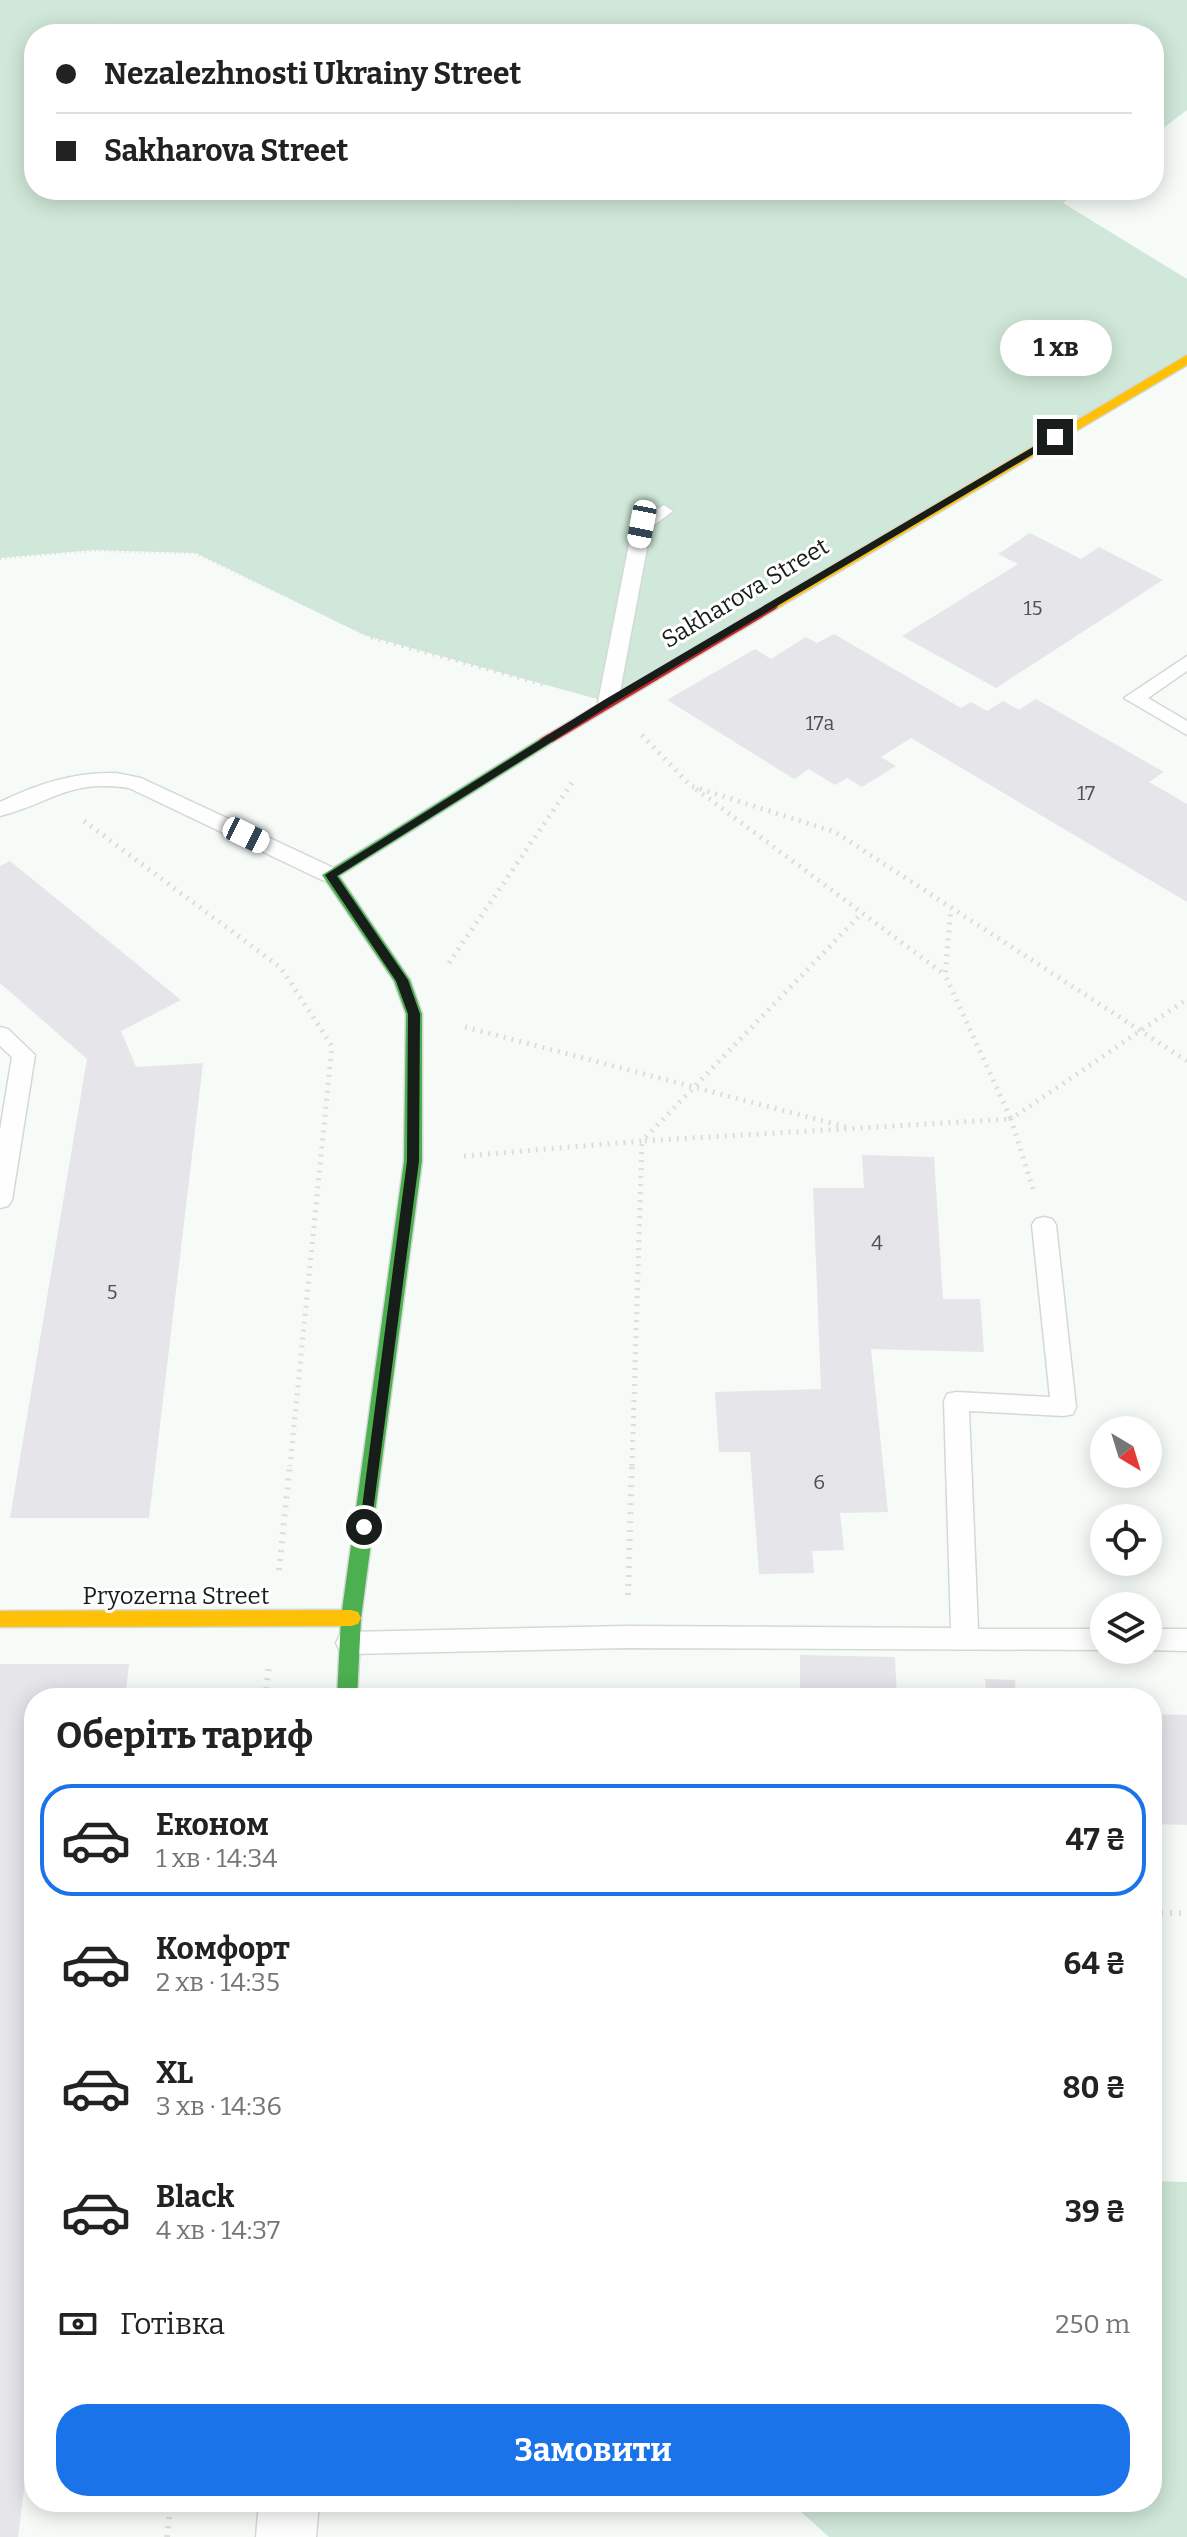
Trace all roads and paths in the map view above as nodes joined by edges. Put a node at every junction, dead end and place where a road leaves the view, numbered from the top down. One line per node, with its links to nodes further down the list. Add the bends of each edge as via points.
1 (132, 0): 3 (path)
2 (432, 0): 4 (path)
3 (87, 24)
4 (445, 24)
5 (24, 58): 6 (path)
6 (0, 71)
7 (513, 200): 12 (path, via 524,234 474,380)
8 (1187, 359): 12 (street, Sakharova Street)
9 (664, 511): 12 (lane, via 642,524)
10 (0, 558): 12 (path, via 92,550 196,553 364,635)
11 (1187, 662): 13 (lane, via 1134,698)
12 (608, 702): 19 (street, Sakharova Street)
13 (1187, 729)
14 (640, 734): 16 (path)
15 (576, 777): 24 (path)
16 (691, 786): 20 (path, via 835,832); 21 (path)
17 (42, 790): 18 (lane); 19 (lane, via 106,777 134,782); 36 (path, via 281,968 332,1046)
18 (4, 802)
19 (330, 875): 24 (street, via 402,980)
20 (951, 908): 22 (path); 25 (path)
21 (862, 913): 22 (path); 28 (path)
22 (945, 975): 29 (path)
23 (1187, 999): 25 (path)
24 (414, 1014): 28 (path); 32 (street)
25 (1139, 1030): 27 (path); 29 (path)
26 (0, 1034): 33 (lane, via 24,1055)
27 (1187, 1061)
28 (693, 1088): 30 (path); 31 (path)
29 (1011, 1119): 30 (path); 34 (path)
30 (851, 1128): 31 (path)
31 (642, 1141): 32 (path); 38 (path)
32 (413, 1161): 37 (street)
33 (0, 1200)
34 (1044, 1225): 39 (lane, via 1064,1407 956,1401)
35 (0, 1619): 36 (street, Pryozerna Street)
36 (274, 1620): 37 (street, Pryozerna Street); 43 (path)
37 (350, 1631): 38 (lane); 44 (street)
38 (627, 1637): 39 (lane)
39 (965, 1639): 40 (lane)
40 (1090, 1640)
41 (1162, 1640): 42 (lane)
42 (1187, 1640)
43 (266, 1688)
44 (347, 1688)
45 (1162, 1913): 46 (path)
46 (1187, 1913)
47 (170, 2512): 49 (path)
48 (288, 2512): 50 (street)
49 (167, 2537)
50 (286, 2537)

